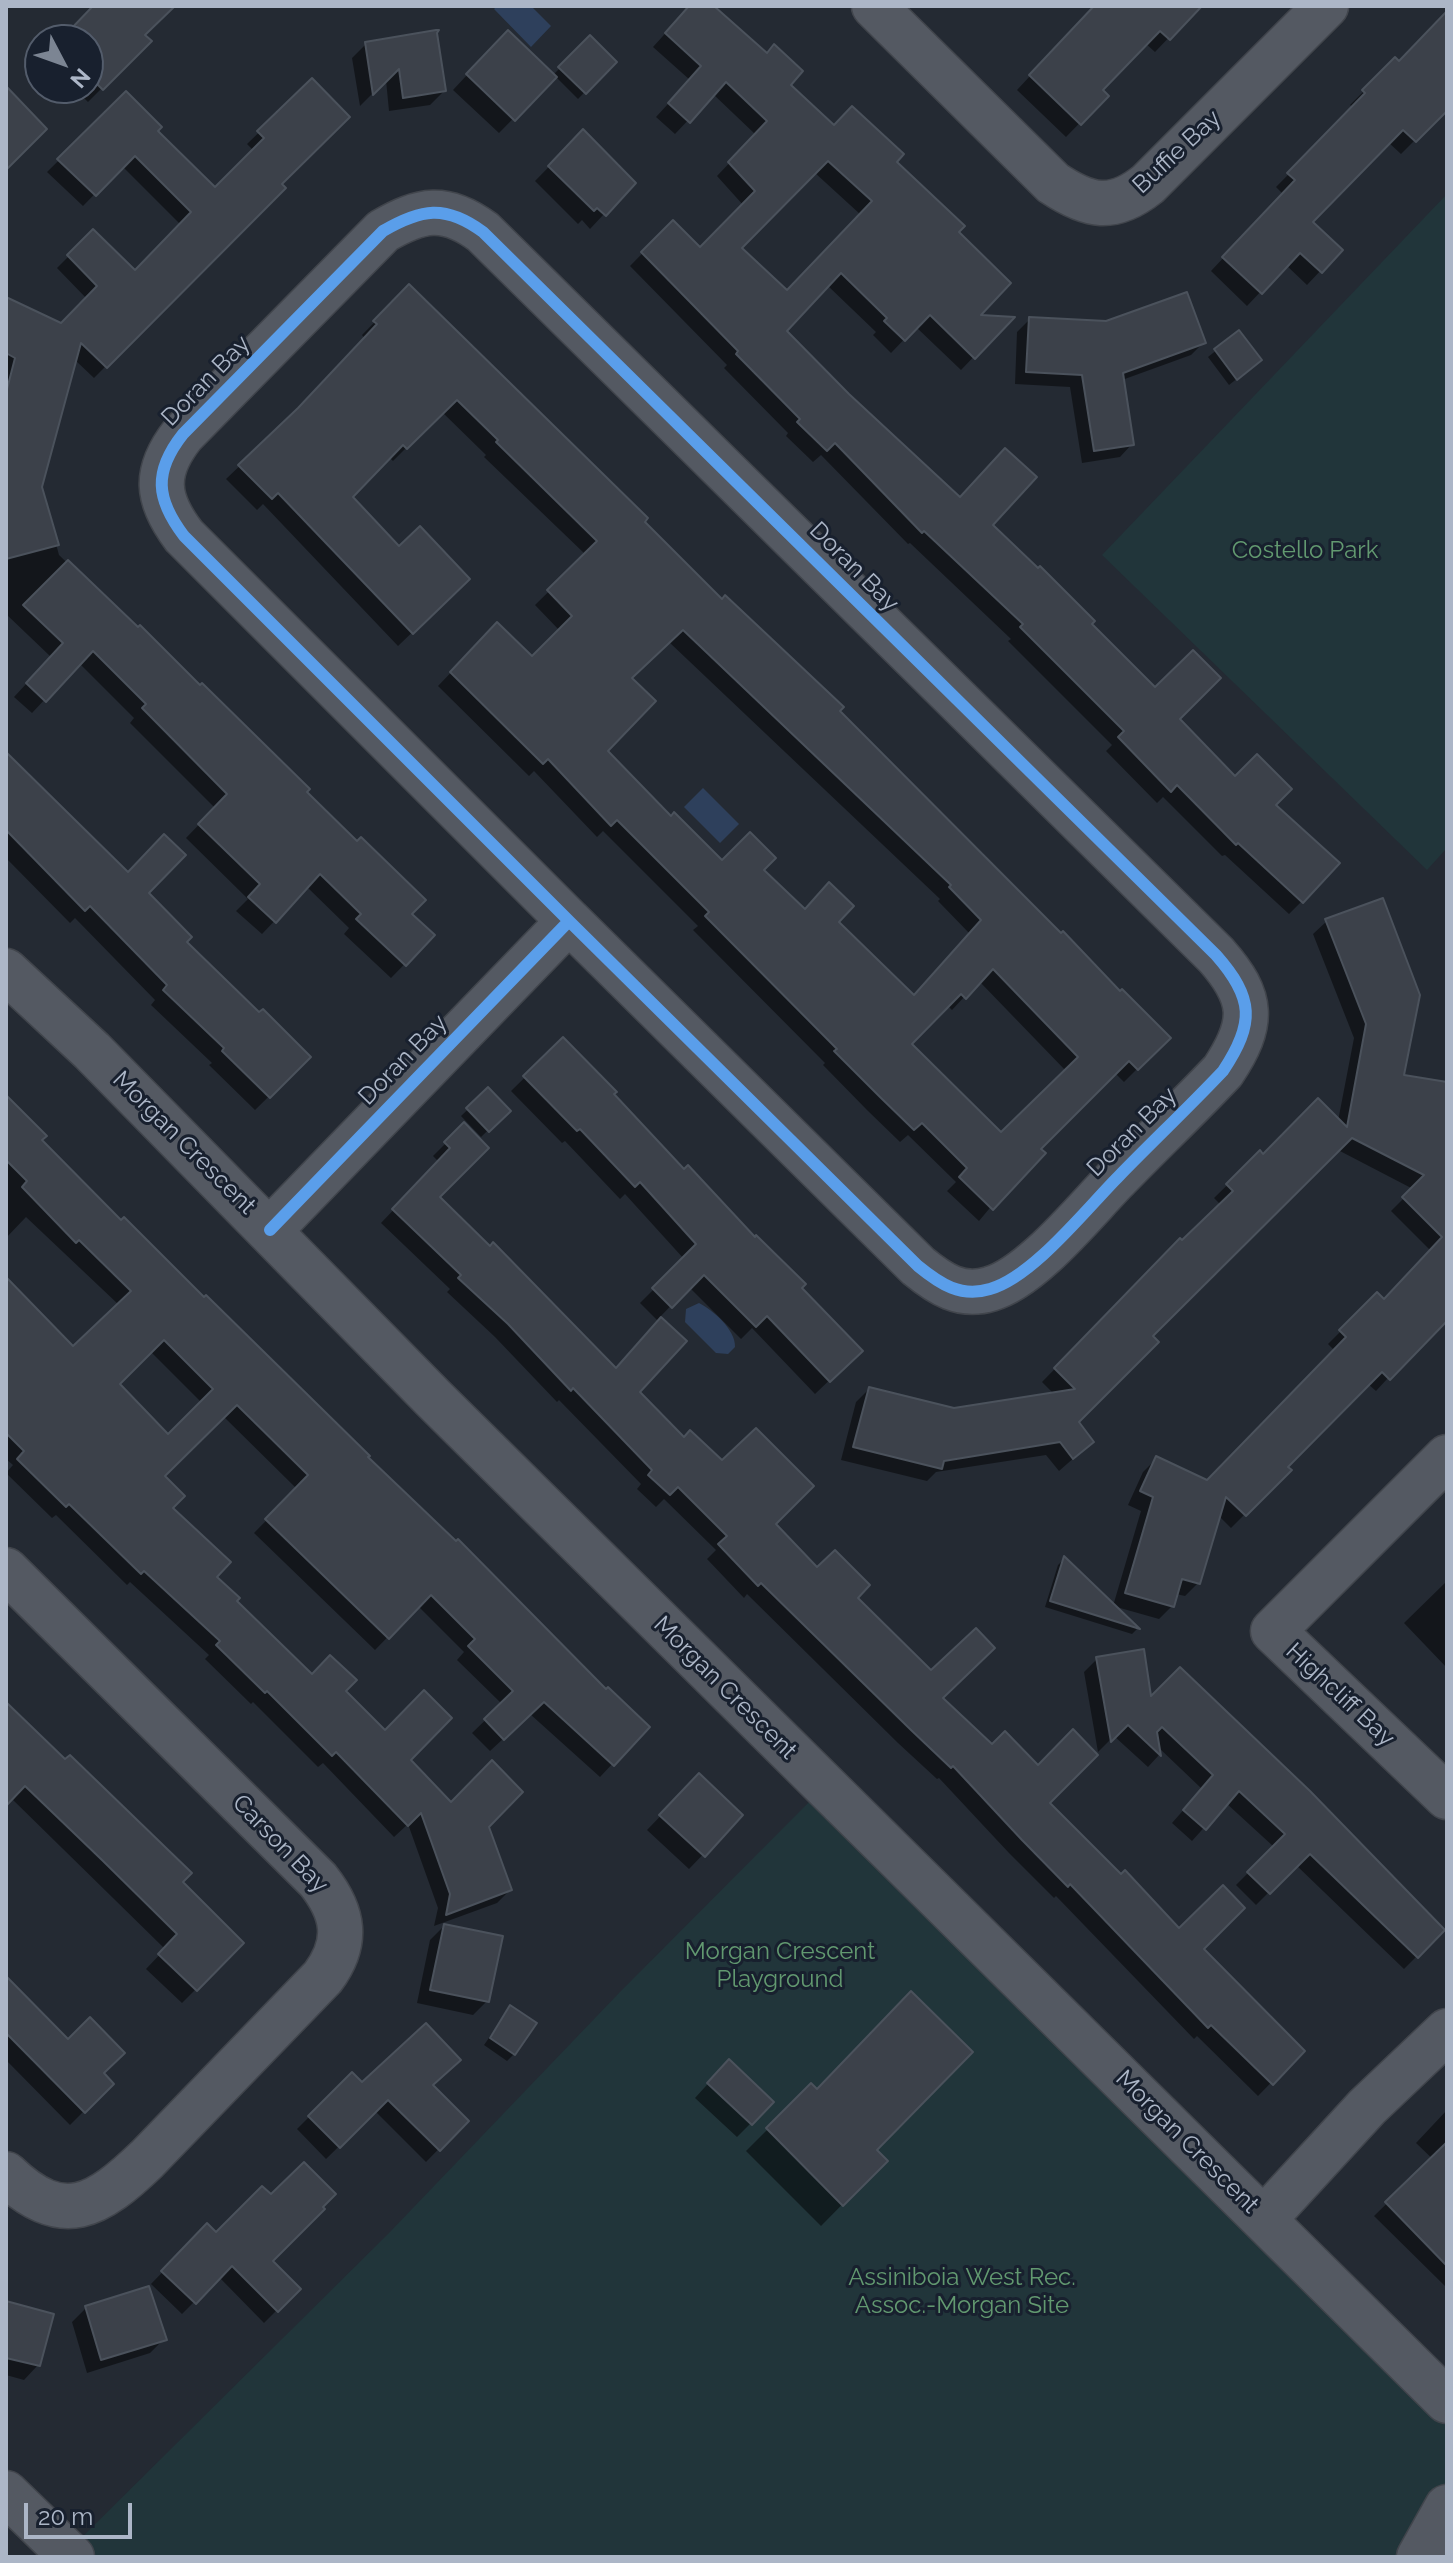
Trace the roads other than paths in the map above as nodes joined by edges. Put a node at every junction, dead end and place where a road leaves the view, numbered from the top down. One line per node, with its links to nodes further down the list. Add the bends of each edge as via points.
1 (874, 6): 2 (street, Buffie Bay, via 1053,183 1072,196 1100,204 1121,201 1148,184)
2 (1326, 6)
3 (569, 921): 3 (street, Doran Bay, via 918,1266 952,1289 969,1292 992,1289 1032,1264 1223,1071 1247,1023 1241,989 1216,955 483,232 454,215 420,213 383,231 183,434 166,460 161,492 167,514 184,536); 5 (street, Doran Bay)
4 (6, 971): 5 (street, Morgan Crescent)
5 (270, 1230): 11 (street, Morgan Crescent, via 770,1734)
6 (1447, 1457): 8 (street, Highcliff Bay, via 1273,1631)
7 (6, 1570): 10 (street, Carson Bay, via 318,1880 338,1911 340,1938 323,1977 103,2197 82,2204 48,2203)
8 (1447, 1797)
9 (1447, 2031): 11 (street, via 1367,2107)
10 (6, 2174)
11 (1265, 2218): 12 (street, Morgan Crescent)
12 (1447, 2401)
13 (6, 2493): 15 (street)
14 (1447, 2507): 16 (street)
15 (72, 2557)
16 (1419, 2557)

